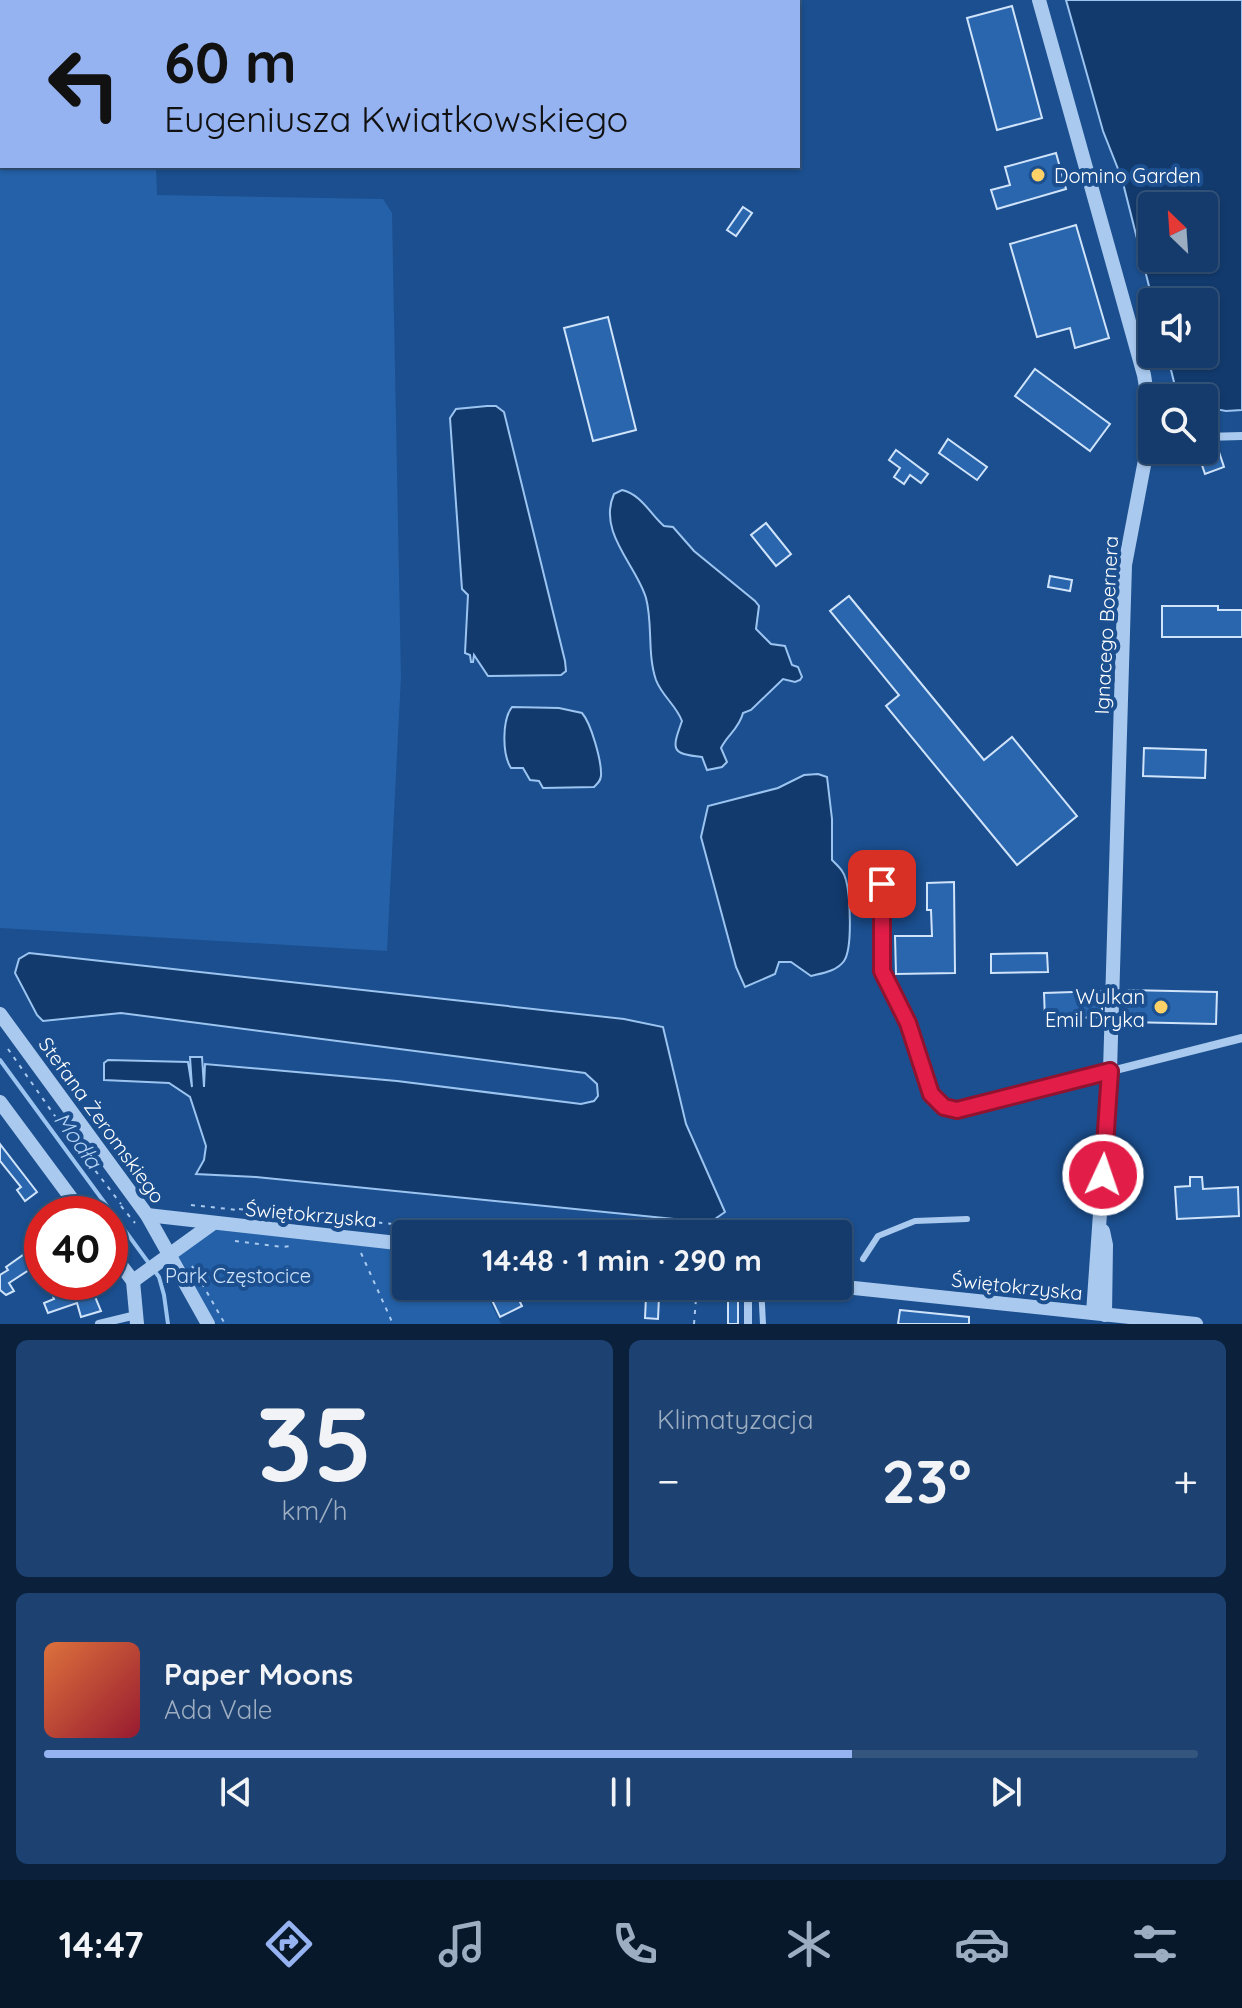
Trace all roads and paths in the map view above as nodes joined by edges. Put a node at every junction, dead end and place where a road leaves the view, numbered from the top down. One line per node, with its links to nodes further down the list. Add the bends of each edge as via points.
1 (1039, 0): 2 (street, Ignacego Boernera)
2 (1145, 384)
3 (1242, 436): 4 (street)
4 (1218, 437)
5 (1145, 464): 10 (street, Ignacego Boernera, via 1125,565)
6 (882, 884): 12 (lane, via 882,971 908,1023 931,1094 944,1107)
7 (0, 1014): 14 (street, Stefana Żeromskiego)
8 (1242, 1038): 10 (street)
9 (9, 1051): 14 (path, via 120,1205)
10 (1110, 1071): 12 (street); 33 (street, Ignacego Boernera, via 1096,1245)
11 (0, 1102): 13 (street)
12 (957, 1110)
13 (70, 1196)
14 (132, 1196): 17 (street, Stefana Żeromskiego)
15 (181, 1205): 16 (path)
16 (238, 1208): 20 (path); 21 (path)
17 (147, 1215): 19 (street, Świętokrzyska); 25 (street, Stefana Żeromskiego)
18 (967, 1219): 26 (lane, via 915,1221 878,1236)
19 (212, 1224): 21 (street, Świętokrzyska); 25 (street)
20 (392, 1224)
21 (238, 1227): 22 (street, Świętokrzyska); 24 (path, via 235,1241)
22 (355, 1237): 23 (street, Świętokrzyska); 37 (path)
23 (392, 1242)
24 (297, 1245)
25 (165, 1256): 28 (street); 36 (street, Stefana Żeromskiego)
26 (863, 1259)
27 (128, 1274): 28 (street)
28 (133, 1281): 34 (street)
29 (852, 1288): 33 (street, Świętokrzyska)
30 (696, 1300): 38 (path)
31 (748, 1300): 39 (street)
32 (762, 1300): 40 (lane)
33 (1099, 1314): 41 (street, Świętokrzyska)
34 (136, 1320): 35 (street)
35 (99, 1324)
36 (208, 1324)
37 (393, 1324)
38 (694, 1324)
39 (748, 1324)
40 (763, 1324)
41 (1196, 1324)

